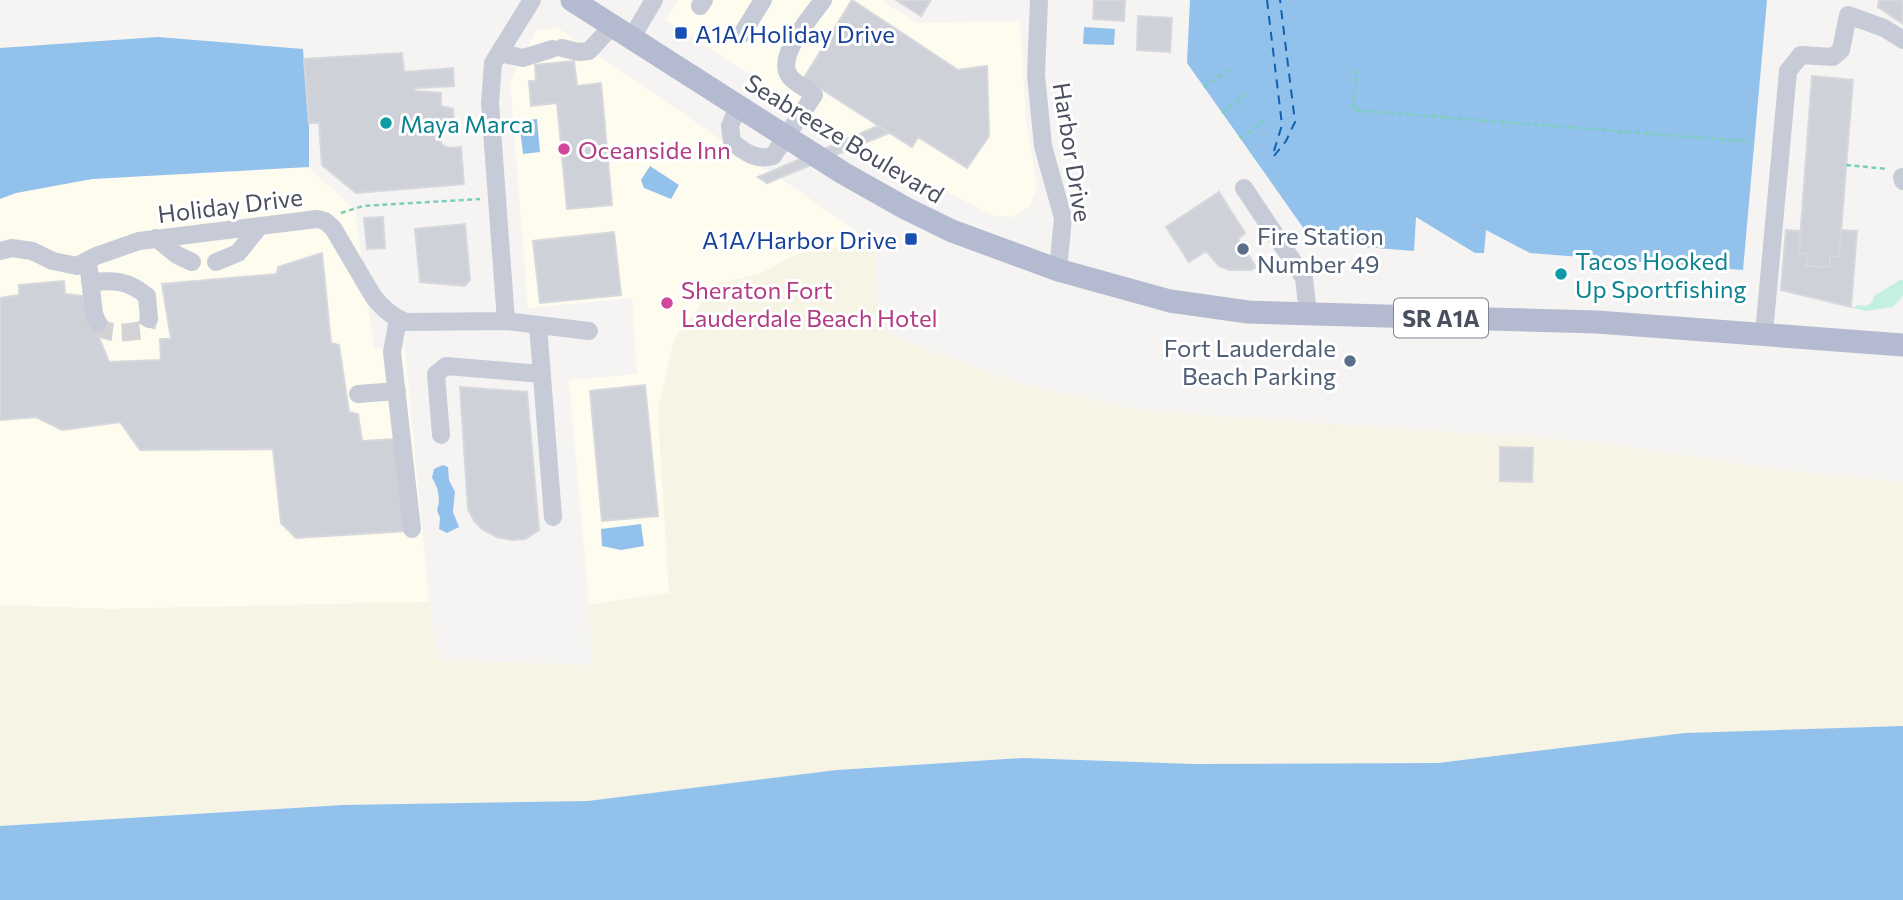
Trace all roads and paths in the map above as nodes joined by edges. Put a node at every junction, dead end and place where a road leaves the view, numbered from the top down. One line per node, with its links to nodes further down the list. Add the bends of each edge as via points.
1 (532, 0): 10 (street)
2 (572, 0): 7 (main road, Seabreeze Boulevard / SR A1A)
3 (654, 0): 7 (street)
4 (764, 0): 8 (street)
5 (823, 0): 18 (street, via 785,61 791,78 816,91)
6 (1039, 0): 32 (street, Harbor Drive, via 1037,75 1043,146 1063,218)
7 (622, 31): 10 (street, via 589,51 557,48 523,58); 15 (main road, Seabreeze Boulevard / SR A1A)
8 (742, 34)
9 (1903, 40): 41 (street, via 1848,15 1841,50 1833,57 1801,55 1788,71)
10 (500, 53): 24 (street, via 493,63 490,103)
11 (1230, 69): 13 (path)
12 (1356, 70): 20 (path, via 1353,110)
13 (1204, 87)
14 (1248, 93): 16 (path)
15 (738, 106): 18 (main road, Seabreeze Boulevard / SR A1A); 18 (street, via 730,135 732,142 751,156 773,156)
16 (1223, 113)
17 (1265, 120): 19 (path)
18 (786, 137): 32 (main road, Seabreeze Boulevard / SR A1A, via 905,208)
19 (1240, 138)
20 (1754, 142)
21 (1846, 165): 22 (path)
22 (1900, 171)
23 (1244, 188): 34 (street, via 1304,278)
24 (497, 198): 25 (path, via 363,206); 37 (street)
25 (317, 219): 26 (street, Holiday Drive); 35 (street, Holiday Drive, via 333,229 380,306)
26 (259, 227): 27 (street, Holiday Drive); 31 (street, via 238,253)
27 (156, 238): 29 (street, Holiday Drive); 30 (street)
28 (0, 251): 29 (street, Holiday Drive, via 32,251 77,266)
29 (92, 258): 33 (street)
30 (192, 262)
31 (216, 262)
32 (1058, 270): 34 (main road, Seabreeze Boulevard / SR A1A, via 1170,301 1248,312)
33 (90, 282): 36 (street, via 112,280 133,285 147,296); 38 (street)
34 (1308, 314): 41 (main road, Seabreeze Boulevard / SR A1A, via 1558,320)
35 (398, 319): 37 (street); 44 (street, via 392,352)
36 (149, 320)
37 (506, 321): 39 (street)
38 (98, 323)
39 (538, 325): 40 (street); 43 (street)
40 (589, 331)
41 (1764, 333): 42 (main road, Seabreeze Boulevard / SR A1A)
42 (1903, 345)
43 (542, 374): 46 (street, via 446,366 436,374); 47 (street)
44 (397, 391): 45 (street); 48 (street)
45 (358, 394)
46 (441, 435)
47 (553, 517)
48 (412, 529)

